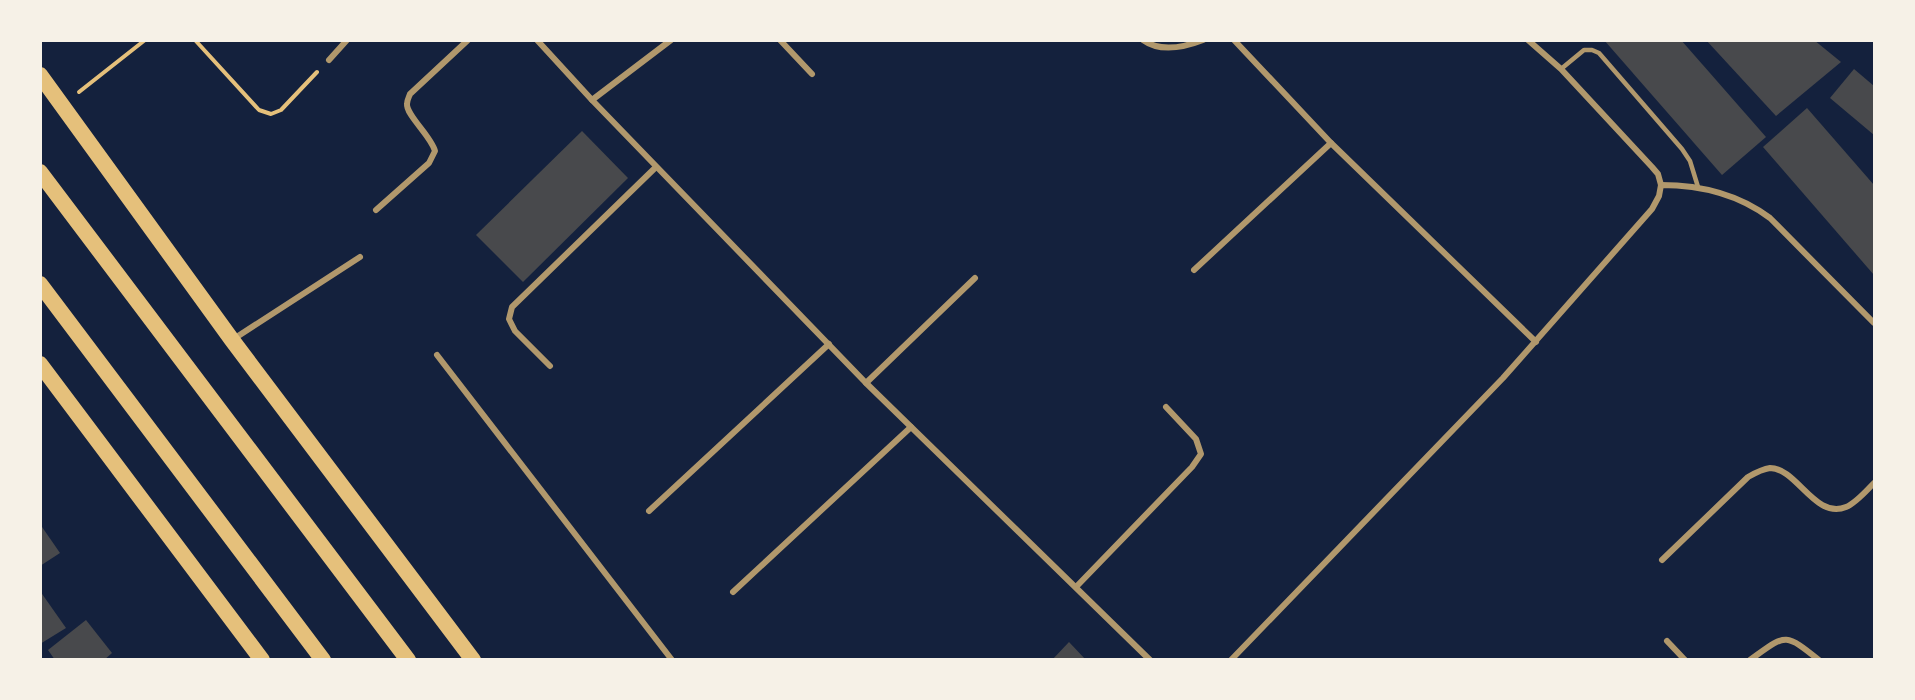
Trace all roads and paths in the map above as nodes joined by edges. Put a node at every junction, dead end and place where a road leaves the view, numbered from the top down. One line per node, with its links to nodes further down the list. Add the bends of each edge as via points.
1 (144, 40): 17 (path)
2 (195, 40): 12 (path, via 259,110 271,114 281,110)
3 (347, 40): 12 (street)
4 (468, 40): 23 (street, via 410,94 406,104 409,113 433,142 435,151 429,162)
5 (537, 40): 16 (street)
6 (671, 40): 16 (street)
7 (780, 40): 14 (street)
8 (1143, 40): 9 (street, via 1165,48)
9 (1203, 40)
10 (1234, 40): 18 (street)
11 (1528, 40): 13 (street)
12 (329, 60)
13 (1561, 69): 21 (street, via 1652,167); 22 (lane, via 1584,50 1599,53 1682,149)
14 (812, 74)
15 (40, 75): 17 (highway)
16 (592, 100): 19 (street)
17 (62, 105): 29 (highway)
18 (1331, 143): 25 (street); 30 (street)
19 (656, 166): 31 (street); 34 (street, via 512,307 509,319 515,331)
20 (40, 172): 46 (highway)
21 (1661, 185): 22 (street); 30 (street, via 1652,209)
22 (1698, 187): 28 (street, via 1753,205 1770,218)
23 (376, 210)
24 (360, 257): 29 (street)
25 (1194, 270)
26 (975, 278): 35 (street)
27 (40, 284): 45 (highway)
28 (1875, 323)
29 (232, 340): 47 (highway)
30 (1536, 342): 50 (street)
31 (828, 344): 35 (street); 39 (street)
32 (437, 355): 48 (street)
33 (40, 364): 44 (highway)
34 (550, 366)
35 (866, 383): 37 (street)
36 (1166, 407): 41 (street, via 1196,439 1201,454)
37 (912, 427): 41 (street); 42 (street)
38 (1875, 483): 40 (street, via 1849,507 1838,510 1821,504 1780,470 1760,471 1748,477)
39 (649, 511)
40 (1662, 560)
41 (1077, 587): 49 (street)
42 (733, 592)
43 (1667, 641): 51 (street)
44 (262, 660)
45 (322, 660)
46 (408, 660)
47 (473, 660)
48 (672, 660)
49 (1150, 660)
50 (1231, 660)
51 (1685, 660)
52 (1750, 660): 53 (street, via 1782,639 1793,640)
53 (1819, 660)

